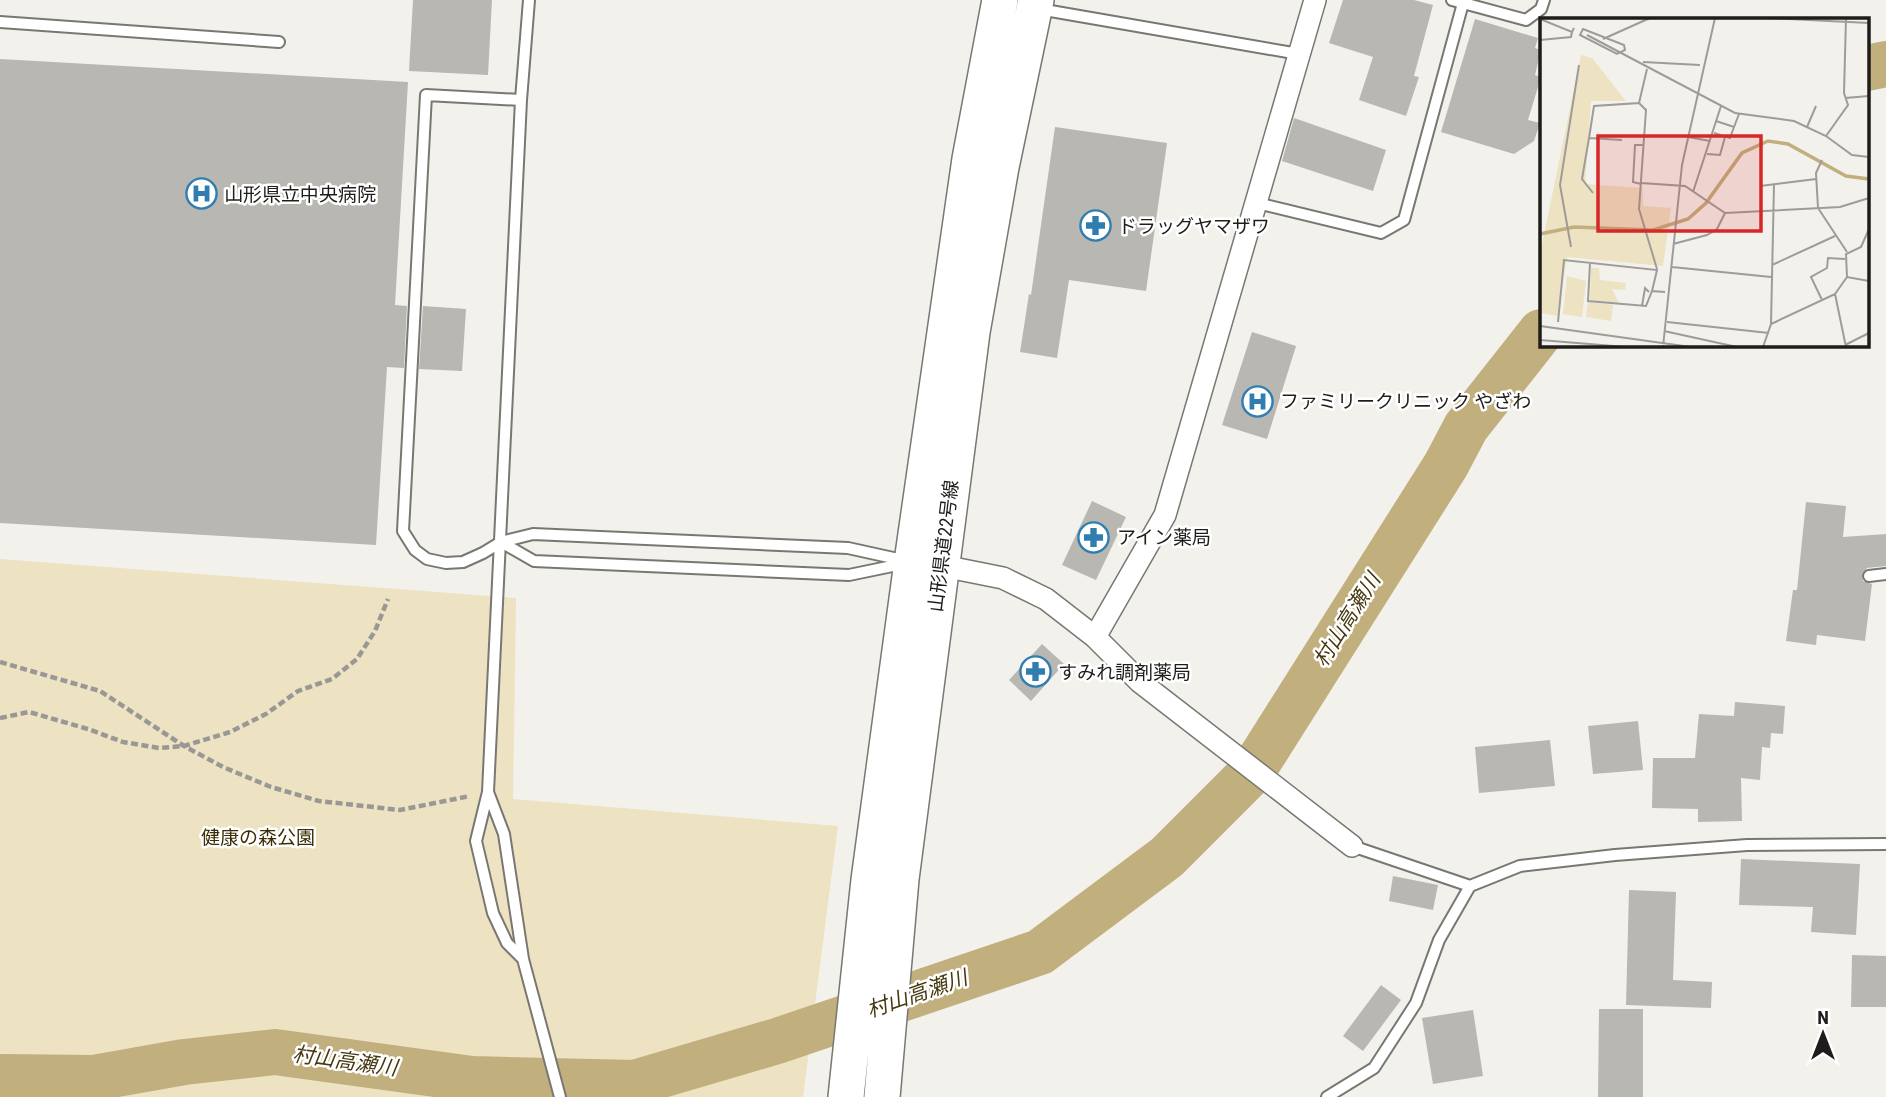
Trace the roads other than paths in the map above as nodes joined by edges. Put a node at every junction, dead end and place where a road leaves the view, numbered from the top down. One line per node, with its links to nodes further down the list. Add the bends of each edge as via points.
1 (529, 0): 10 (lane)
2 (1000, 0): 13 (main road, 山形県道22号線, via 970,159)
3 (1315, 0): 9 (street)
4 (1544, 0): 5 (lane, via 1541,9 1526,20)
5 (1458, 2): 11 (lane, via 1404,219 1381,233)
6 (1035, 4): 9 (lane); 13 (main road, 山形県道22号線)
7 (0, 22): 8 (lane)
8 (279, 42)
9 (1298, 54): 11 (street)
10 (521, 100): 12 (lane); 12 (lane, via 426,95 403,531 427,559 446,563 463,562)
11 (1257, 204): 16 (street, via 1164,515)
12 (501, 542): 13 (lane, via 533,534 834,547); 13 (lane, via 534,561 849,575); 17 (lane)
13 (926, 563): 16 (street, via 1003,578 1046,598); 20 (main road, 山形県道22号線)
14 (1886, 574): 15 (lane)
15 (1869, 576)
16 (1095, 637): 19 (street, via 1140,682)
17 (488, 792): 22 (lane, via 504,834); 22 (lane, via 476,841 493,913 507,943)
18 (1886, 844): 21 (lane, via 1747,845 1615,855 1520,866)
19 (1352, 846): 21 (lane)
20 (885, 879): 24 (main road, 山形県道22号線); 25 (main road, 山形県道22号線)
21 (1470, 886): 26 (lane, via 1439,940 1416,1003 1374,1068)
22 (523, 959): 23 (lane)
23 (560, 1097)
24 (846, 1097)
25 (882, 1097)
26 (1327, 1097)

